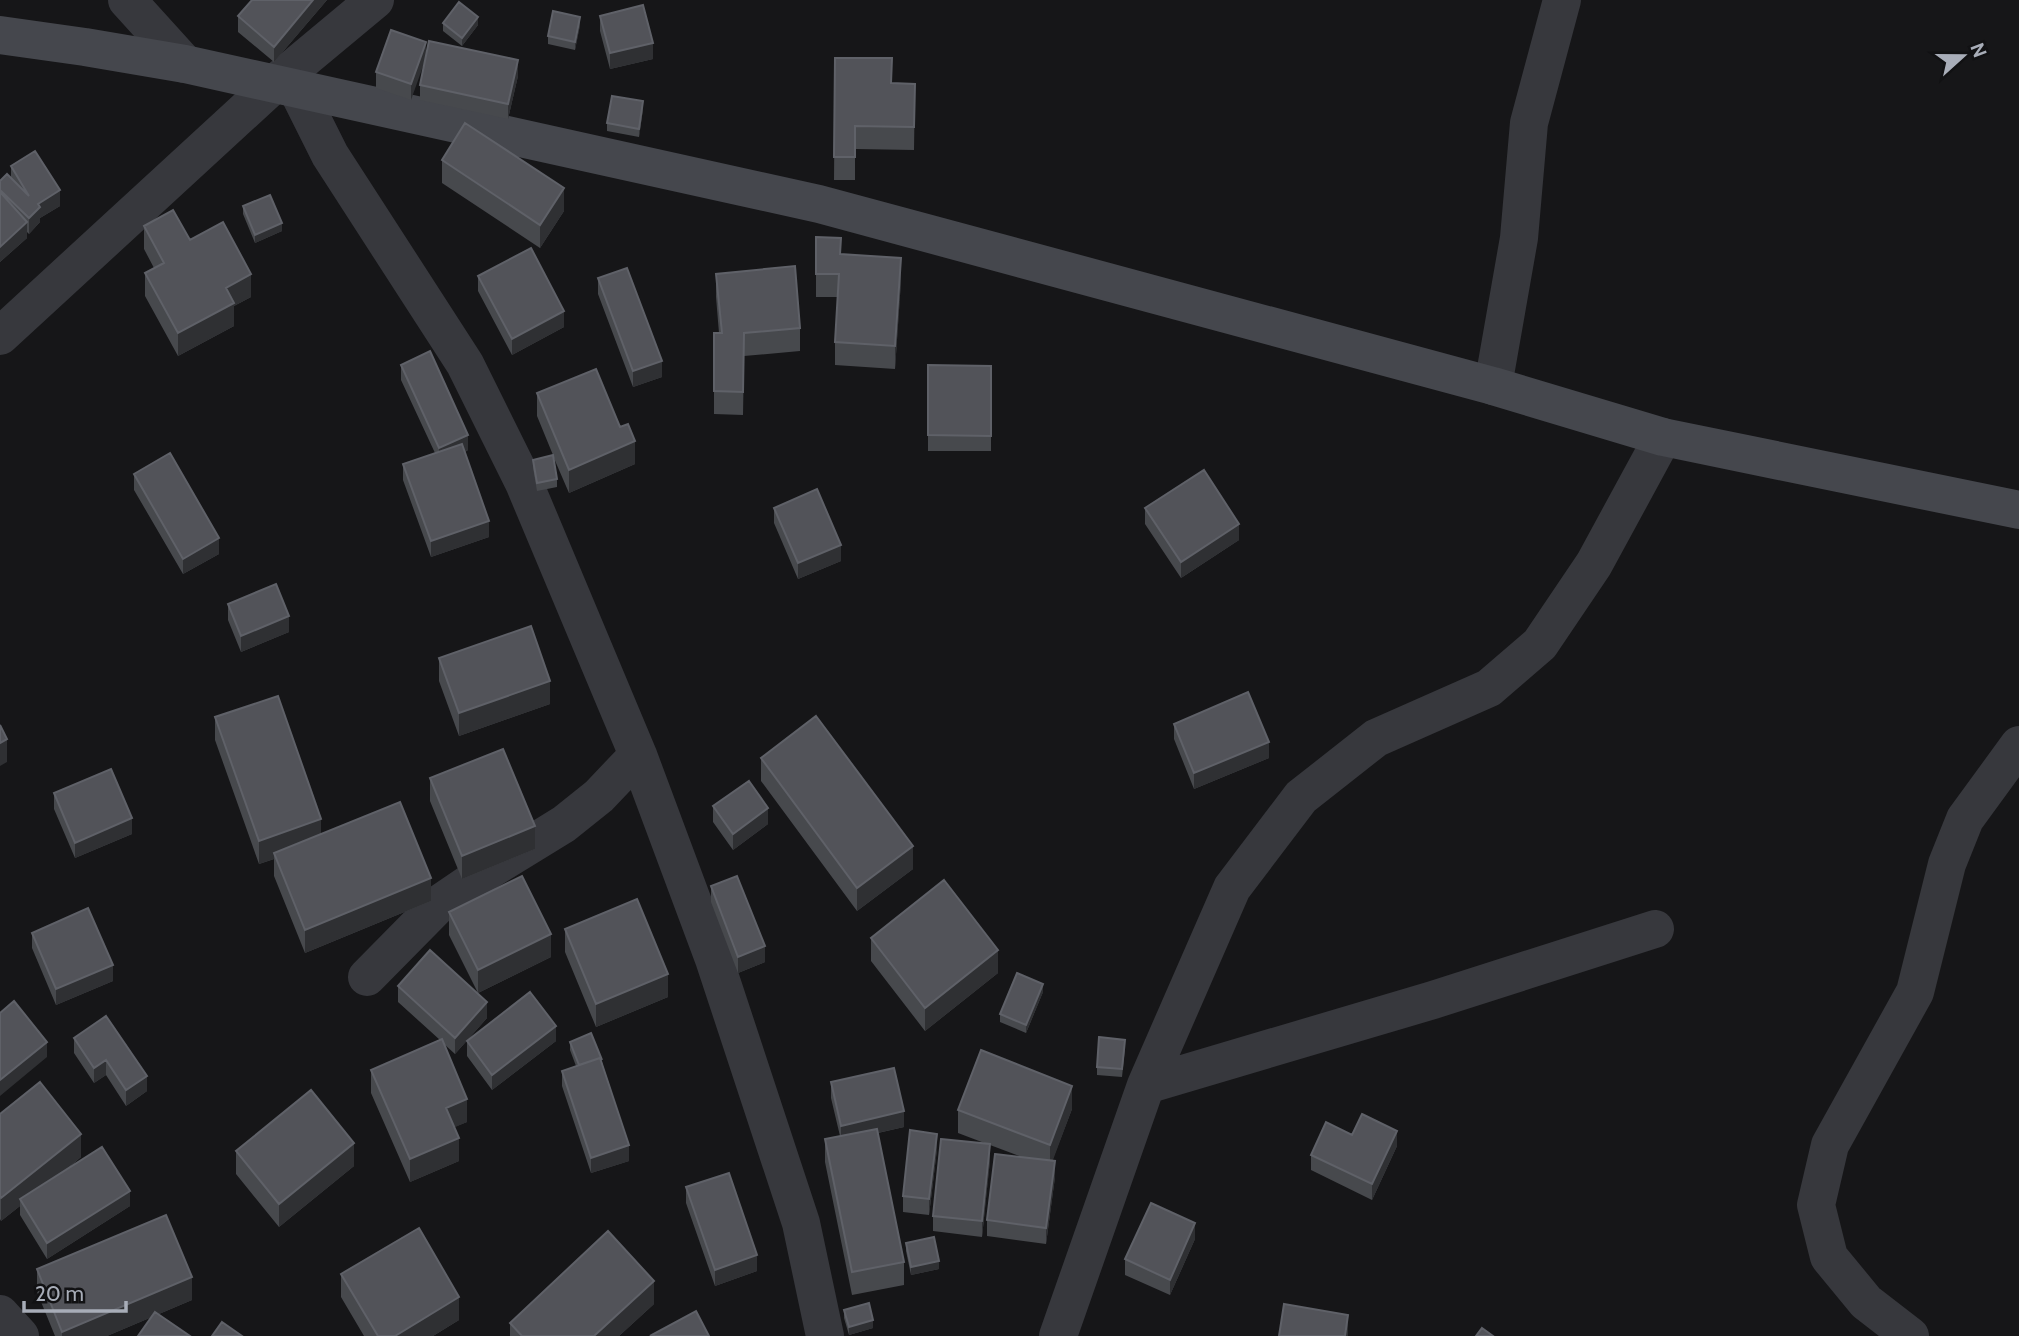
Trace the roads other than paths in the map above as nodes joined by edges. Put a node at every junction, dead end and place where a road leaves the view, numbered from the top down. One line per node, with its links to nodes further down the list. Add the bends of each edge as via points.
1 (127, 0): 5 (street)
2 (375, 0): 6 (street)
3 (1562, 0): 8 (street, via 1529,123 1518,238)
4 (0, 35): 5 (street)
5 (185, 64): 6 (street)
6 (286, 87): 7 (street); 8 (street, via 819,204); 12 (street, via 465,364 524,483)
7 (0, 336)
8 (1493, 386): 9 (street)
9 (1663, 437): 10 (street); 15 (street, via 1594,564 1540,644 1489,688 1376,738 1301,797 1232,888)
10 (2019, 510)
11 (2019, 745): 20 (street, via 1965,819 1947,864 1915,992 1830,1145 1816,1205 1829,1257 1866,1302)
12 (638, 755): 14 (street, via 564,824 439,904); 18 (street, via 714,959 801,1223)
13 (1655, 929): 15 (street)
14 (367, 977)
15 (1146, 1085): 19 (street)
16 (0, 1314): 17 (street)
17 (20, 1336)
18 (825, 1336)
19 (1058, 1336)
20 (1910, 1336)

